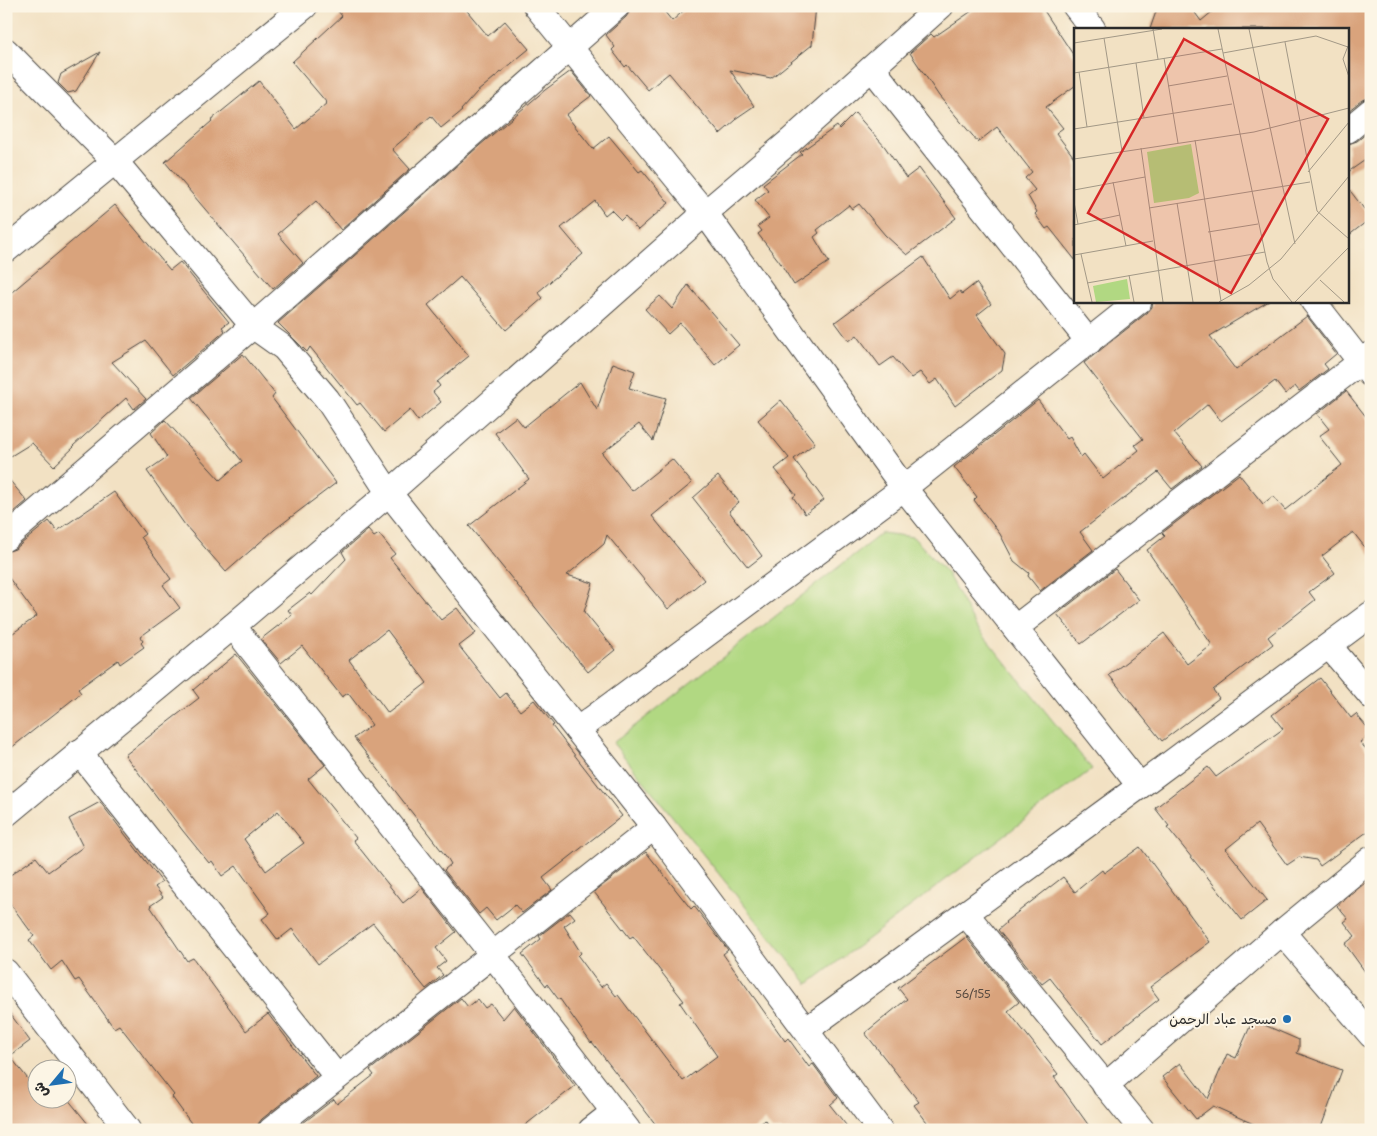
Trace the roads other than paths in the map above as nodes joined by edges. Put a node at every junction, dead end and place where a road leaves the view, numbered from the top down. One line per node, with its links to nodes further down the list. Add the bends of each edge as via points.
1 (305, 6): 12 (street)
2 (536, 6): 7 (street)
3 (617, 6): 7 (street)
4 (941, 6): 9 (street)
5 (1075, 6): 6 (street)
6 (1092, 28)
7 (571, 48): 13 (street); 17 (street)
8 (6, 51): 12 (street)
9 (872, 68): 13 (street); 18 (street)
10 (1371, 111): 11 (street)
11 (1350, 128)
12 (115, 161): 14 (street); 17 (street)
13 (704, 213): 20 (street); 21 (street)
14 (6, 250)
15 (1138, 302): 18 (street)
16 (1314, 302): 19 (street)
17 (253, 326): 21 (street, via 284,348 327,399); 22 (street)
18 (1089, 342): 20 (street)
19 (1367, 363): 25 (street)
20 (904, 488): 25 (street); 28 (street)
21 (388, 494): 24 (street); 28 (street)
22 (6, 538)
23 (1371, 614): 26 (street)
24 (233, 626): 29 (street); 36 (street)
25 (1014, 628): 30 (street)
26 (1329, 646): 27 (street); 30 (street)
27 (1371, 696)
28 (577, 730): 32 (street)
29 (79, 752): 31 (street); 40 (street)
30 (1140, 786): 34 (street)
31 (6, 814)
32 (654, 827): 36 (street); 38 (street)
33 (1371, 859): 35 (street)
34 (966, 914): 38 (street); 41 (street)
35 (1282, 932): 39 (street); 41 (street)
36 (492, 954): 40 (street); 42 (street)
37 (6, 972): 43 (street)
38 (806, 1030): 46 (street)
39 (1371, 1035)
40 (337, 1077): 44 (street)
41 (1105, 1086): 47 (street)
42 (621, 1121): 45 (street)
43 (128, 1130)
44 (271, 1130)
45 (591, 1130)
46 (880, 1130)
47 (1142, 1130)

